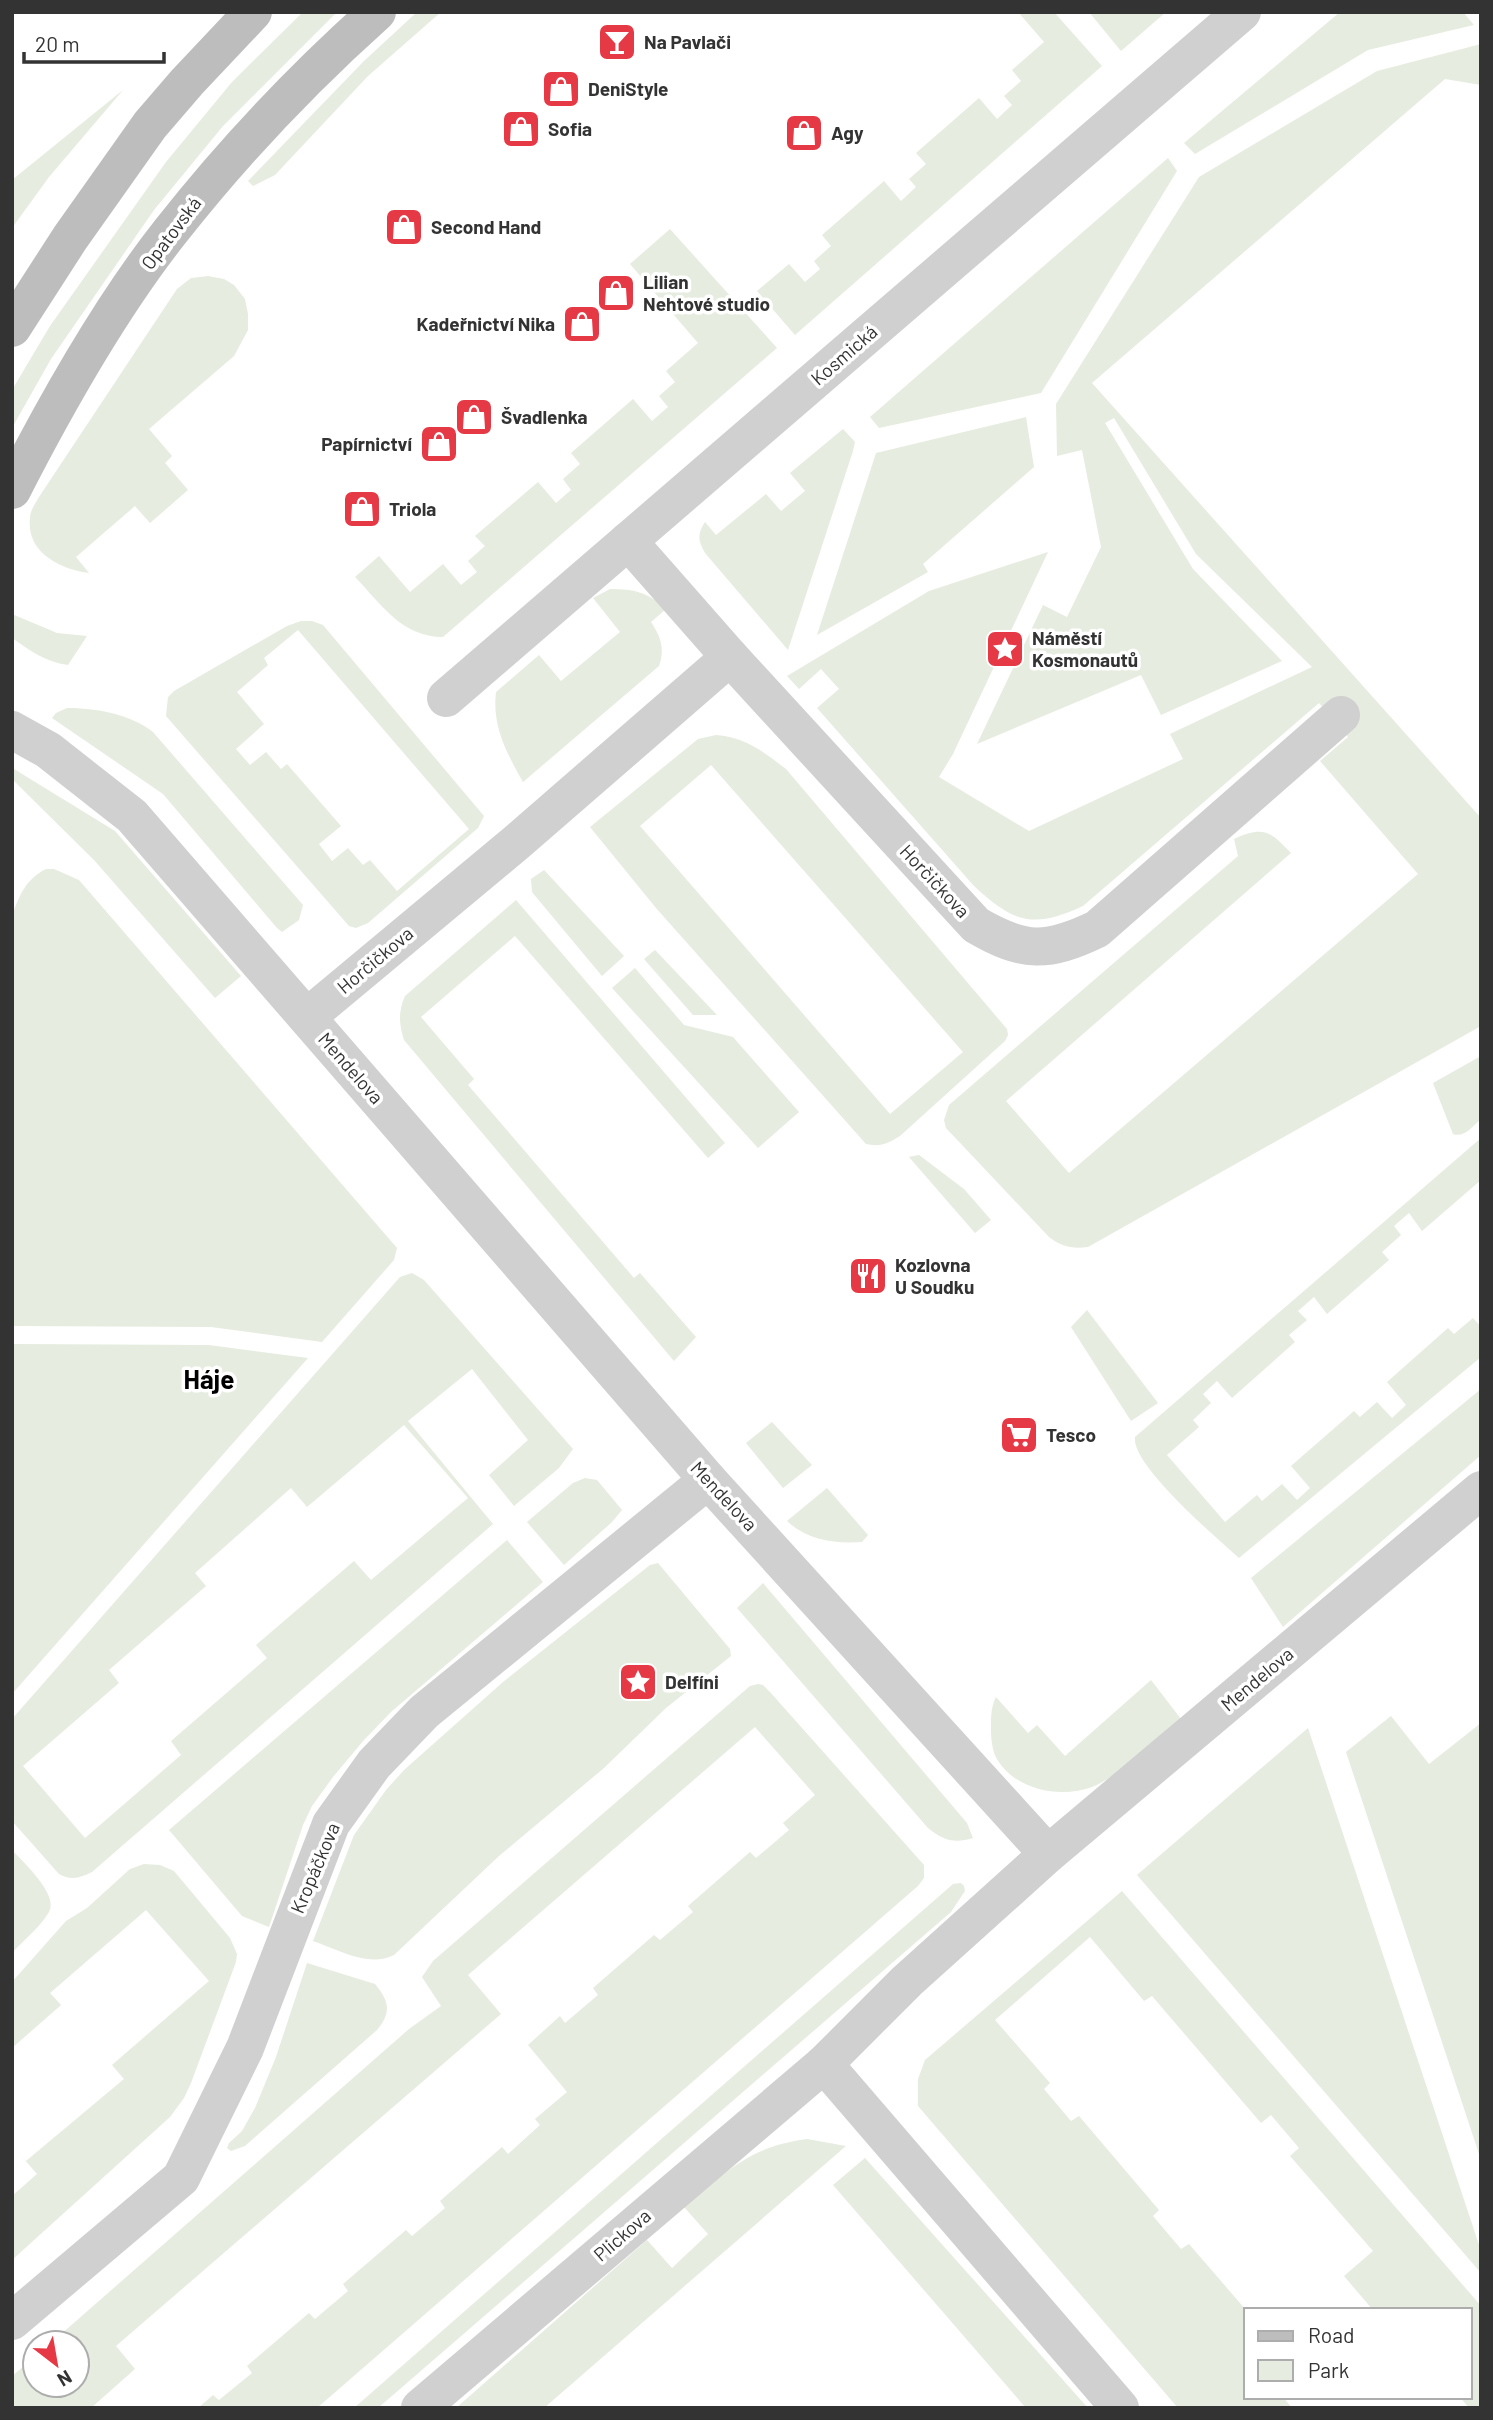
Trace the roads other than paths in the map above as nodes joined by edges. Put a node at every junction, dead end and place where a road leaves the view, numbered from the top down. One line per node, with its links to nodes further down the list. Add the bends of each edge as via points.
1 (253, 12): 4 (main road, via 150,125)
2 (377, 12): 5 (main road, Opatovská, via 264,122 169,234 117,306)
3 (1242, 12): 6 (street, Kosmická)
4 (12, 328)
5 (12, 490)
6 (628, 541): 7 (street, Horčičkova); 8 (street, Kosmická)
7 (730, 657): 9 (street, Horčičkova, via 976,925 1003,940 1039,948 1075,940 1097,929); 11 (street, Horčičkova)
8 (446, 698)
9 (1341, 715)
10 (12, 730): 11 (street, Mendelova, via 48,750 132,816)
11 (307, 1017): 12 (street, Mendelova)
12 (708, 1480): 14 (street, Mendelova); 16 (street, Kropáčkova, via 424,1712 374,1764 331,1824 245,2048 181,2178)
13 (1481, 1490): 14 (street, Mendelova)
14 (1048, 1854): 15 (street, Plickova, via 907,1981)
15 (824, 2064): 17 (street, Plickova); 18 (street)
16 (12, 2321)
17 (420, 2408)
18 (1120, 2408)

